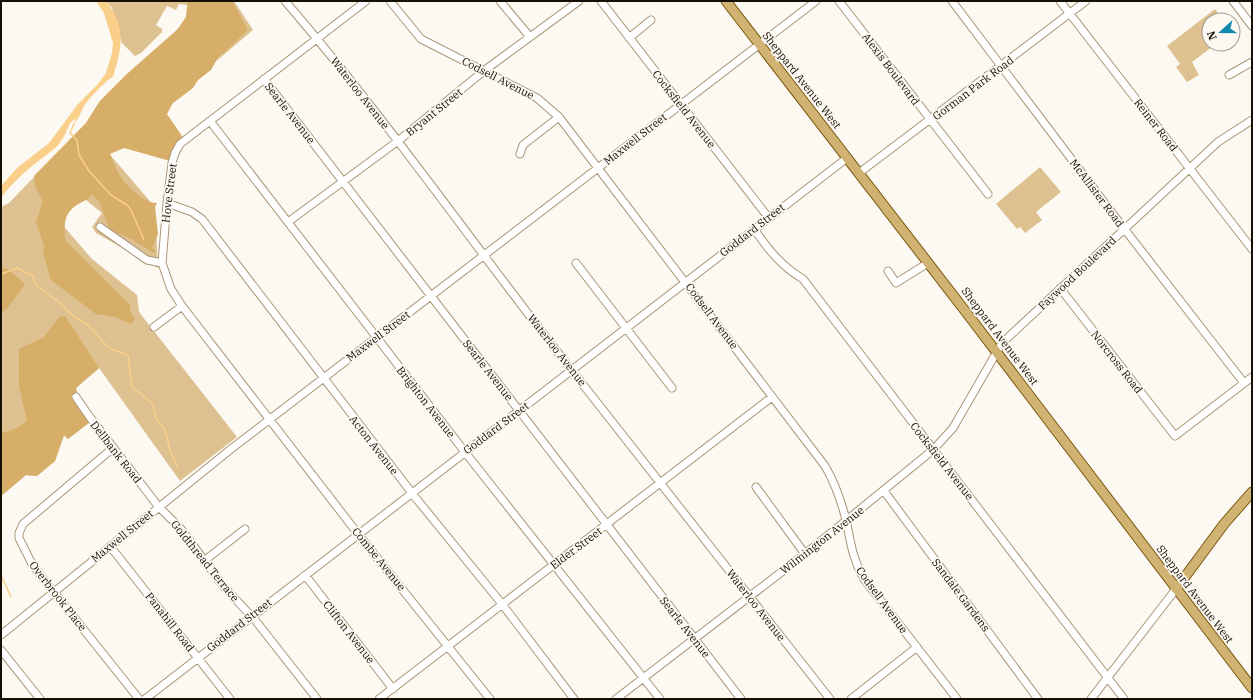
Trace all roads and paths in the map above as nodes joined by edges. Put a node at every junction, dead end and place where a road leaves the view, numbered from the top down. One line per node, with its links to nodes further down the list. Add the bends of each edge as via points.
1 (285, 1): 18 (street, Waterloo Avenue)
2 (366, 1): 18 (street, Hove Street)
3 (390, 1): 23 (street, Codsell Avenue, via 421,39)
4 (500, 1): 17 (street)
5 (579, 1): 17 (street, Bryant Street)
6 (601, 1): 19 (street, Cocksfield Avenue)
7 (726, 1): 20 (main road, Sheppard Avenue West)
8 (816, 1): 20 (street, Maxwell Street)
9 (839, 1): 30 (street, Alexis Boulevard)
10 (952, 1): 22 (street, McAllister Road)
11 (1060, 1): 14 (street, Reiner Road)
12 (1086, 1): 14 (street, Gorman Park Road)
13 (1237, 3): 16 (street)
14 (1070, 14): 22 (street, Gorman Park Road); 34 (street, Reiner Road)
15 (651, 20): 19 (street)
16 (1252, 26)
17 (530, 37): 23 (street, Bryant Street)
18 (317, 38): 25 (street, Hove Street); 31 (street, Waterloo Avenue)
19 (629, 38): 26 (street, Cocksfield Avenue)
20 (760, 44): 26 (street, Maxwell Street); 33 (main road, Sheppard Avenue West)
21 (1252, 62): 24 (street)
22 (1002, 66): 30 (street, Gorman Park Road); 43 (street, McAllister Road)
23 (485, 70): 27 (street, Codsell Avenue, via 537,98); 31 (street, Bryant Street)
24 (1229, 75)
25 (264, 79): 29 (street, Hove Street); 37 (street, Searle Avenue)
26 (680, 104): 35 (street, Maxwell Street); 40 (street, Cocksfield Avenue)
27 (559, 117): 32 (street, via 523,145); 35 (street, Codsell Avenue)
28 (1252, 120): 34 (street, Faywood Boulevard, via 1218,142)
29 (210, 121): 39 (street, Hove Street, via 180,144 175,153); 41 (street, Brighton Avenue)
30 (930, 121): 36 (street, Gorman Park Road); 38 (street, Alexis Boulevard)
31 (398, 141): 37 (street, Bryant Street); 46 (street, Waterloo Avenue)
32 (520, 154)
33 (847, 158): 36 (main road, Sheppard Avenue West); 40 (street, Goddard Street)
34 (1189, 167): 43 (street, Faywood Boulevard); 45 (street, Reiner Road)
35 (598, 168): 46 (street, Maxwell Street); 51 (street, Codsell Avenue)
36 (859, 173): 49 (main road, Sheppard Avenue West)
37 (342, 181): 41 (street, Bryant Street); 53 (street, Searle Avenue)
38 (988, 194)
39 (166, 203): 47 (street, Hove Street); 61 (street, Acton Avenue, via 192,212 202,219)
40 (768, 217): 44 (street, Goddard Street)
41 (288, 222): 57 (street, Brighton Avenue)
42 (100, 226): 47 (street, via 147,260)
43 (1124, 228): 52 (street, Faywood Boulevard); 62 (street, McAllister Road)
44 (754, 229): 51 (street, Goddard Street); 69 (street, Cocksfield Avenue, via 774,256 790,272 802,278)
45 (1252, 249)
46 (485, 255): 53 (street, Maxwell Street); 59 (street, Waterloo Avenue)
47 (162, 263): 54 (street, Hove Street, via 171,290)
48 (576, 263): 56 (street)
49 (928, 263): 50 (street, via 896,283); 58 (main road, Sheppard Avenue West)
50 (888, 271)
51 (686, 282): 56 (street, Goddard Street); 65 (street, Codsell Avenue)
52 (1060, 288): 58 (street, Faywood Boulevard, via 1002,343); 62 (street, Norcross Road, via 1175,436)
53 (431, 296): 57 (street, Maxwell Street); 66 (street, Searle Avenue)
54 (182, 306): 55 (street); 67 (street, Hove Street)
55 (154, 327)
56 (626, 327): 59 (street, Goddard Street); 63 (street)
57 (377, 338): 61 (street, Maxwell Street); 70 (street, Brighton Avenue)
58 (996, 352): 69 (street, Wilmington Avenue, via 953,428); 86 (main road, Sheppard Avenue West)
59 (572, 369): 66 (street, Goddard Street); 71 (street, Waterloo Avenue)
60 (1252, 377): 62 (street)
61 (323, 378): 67 (street, Maxwell Street); 74 (street, Acton Avenue)
62 (1244, 383)
63 (672, 388)
64 (76, 397): 68 (street, Dellbank Road)
65 (772, 397): 71 (street, Elder Street); 77 (street, Codsell Avenue, via 825,466 839,494)
66 (519, 410): 70 (street, Goddard Street); 78 (street, Searle Avenue)
67 (270, 419): 76 (street, Maxwell Street); 80 (street, Combe Avenue)
68 (113, 448): 76 (street, Dellbank Road); 87 (street, Overbrook Place, via 20,528 19,538 32,564)
69 (934, 450): 73 (street, Wilmington Avenue); 97 (street, Cocksfield Avenue)
70 (465, 452): 74 (street, Goddard Street); 84 (street, Brighton Avenue)
71 (661, 482): 78 (street, Elder Street); 88 (street, Waterloo Avenue)
72 (756, 487): 82 (street)
73 (884, 491): 77 (street, Wilmington Avenue); 115 (street, Sandale Gardens)
74 (411, 492): 80 (street, Goddard Street); 89 (street, Acton Avenue)
75 (1252, 492): 86 (main road, via 1224,524)
76 (158, 506): 81 (street, Maxwell Street); 83 (street, Goldthread Terrace, via 181,529)
77 (846, 521): 82 (street, Wilmington Avenue); 94 (street, Codsell Avenue, via 856,566)
78 (607, 525): 84 (street, Elder Street); 92 (street, Searle Avenue)
79 (245, 529): 83 (street)
80 (358, 534): 85 (street, Goddard Street); 93 (street, Combe Avenue)
81 (110, 546): 87 (street, Maxwell Street); 96 (street, Panahill Road)
82 (805, 554): 88 (street, Wilmington Avenue)
83 (204, 561): 90 (street, Goldthread Terrace, via 231,596)
84 (554, 564): 89 (street, Elder Street); 98 (street, Brighton Avenue)
85 (305, 575): 90 (street, Goddard Street); 100 (street, Clifton Avenue)
86 (1176, 589): 97 (street); 99 (main road, Sheppard Avenue West)
87 (54, 592): 91 (street, Maxwell Street); 102 (street, Overbrook Place)
88 (749, 596): 92 (street, Wilmington Avenue); 112 (street, Waterloo Avenue)
89 (502, 604): 93 (street, Elder Street); 108 (street, Acton Avenue)
90 (251, 616): 96 (street, Goddard Street); 105 (street, Goldthread Terrace)
91 (1, 635)
92 (694, 638): 98 (street, Wilmington Avenue); 111 (street, Searle Avenue)
93 (448, 645): 100 (street, Elder Street); 107 (street, Combe Avenue)
94 (917, 647): 113 (street); 114 (street, Codsell Avenue)
95 (1, 650): 101 (street)
96 (197, 657): 103 (street, Goddard Street); 104 (street, Panahill Road)
97 (1108, 676): 116 (street); 117 (street, Cocksfield Avenue)
98 (643, 677): 109 (street, Wilmington Avenue); 110 (street, Brighton Avenue)
99 (1252, 688)
100 (393, 689): 106 (street, Elder Street)
101 (40, 699)
102 (139, 699)
103 (145, 699)
104 (230, 699)
105 (317, 699)
106 (379, 699)
107 (490, 699)
108 (574, 699)
109 (616, 699)
110 (660, 699)
111 (741, 699)
112 (830, 699)
113 (851, 699)
114 (957, 699)
115 (1038, 699)
116 (1091, 699)
117 (1124, 699)

